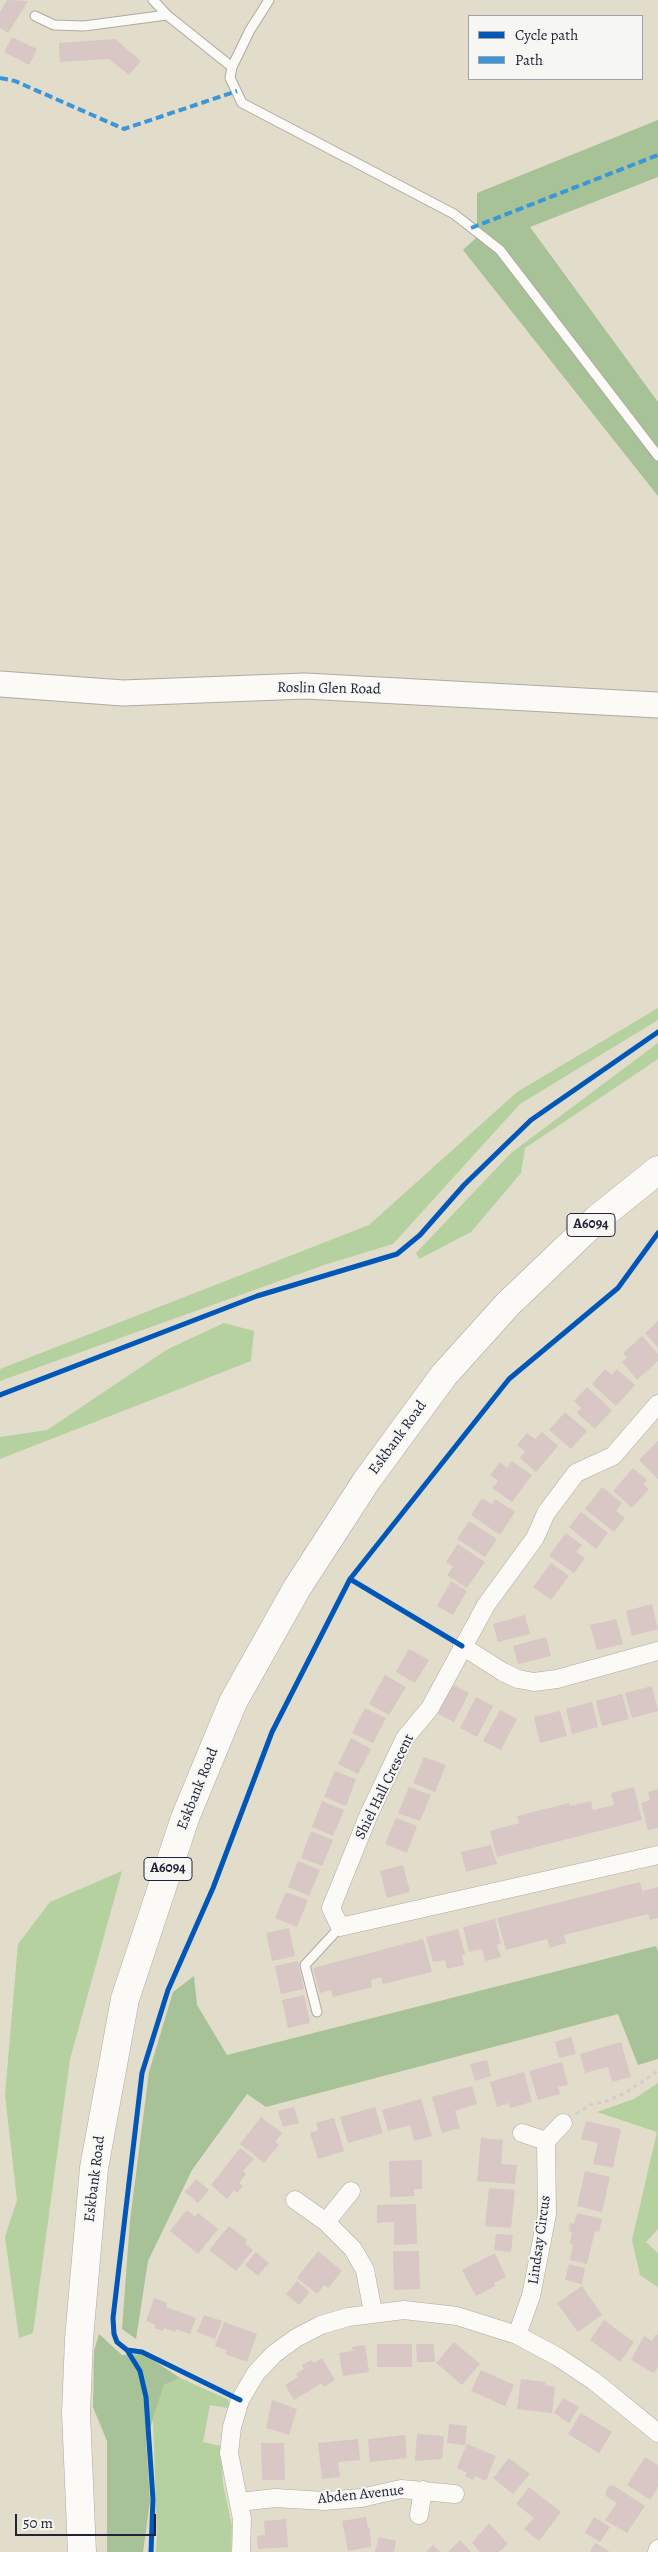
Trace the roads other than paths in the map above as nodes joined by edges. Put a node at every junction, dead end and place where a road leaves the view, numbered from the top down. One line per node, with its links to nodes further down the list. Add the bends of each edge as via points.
1 (152, 0): 3 (lane)
2 (269, 0): 5 (lane)
3 (167, 15): 4 (lane, via 84,26 54,25); 5 (lane)
4 (35, 16)
5 (232, 67): 6 (lane, via 230,78 242,103 454,214 500,250)
6 (658, 456)
7 (0, 684): 8 (main road, Roslin Glen Road, via 123,693 305,686)
8 (658, 705)
9 (658, 1170): 29 (main road, Eskbank Road / A6094, via 597,1219 508,1304 432,1391 367,1480 297,1588 233,1702 192,1800 126,1999 94,2168 76,2413)
10 (658, 1404): 11 (street, Shiel Hall Crescent, via 613,1456 576,1473 546,1513 535,1538 486,1605)
11 (462, 1646): 12 (street, via 503,1672 534,1682 557,1679); 14 (street, Shiel Hall Crescent, via 430,1708 406,1738 370,1814 330,1908)
12 (658, 1651)
13 (658, 1855): 14 (street)
14 (340, 1926): 15 (lane, via 304,1965)
15 (317, 2012)
16 (563, 2123): 18 (street)
17 (522, 2133): 18 (street)
18 (546, 2141): 23 (street, Lindsay Circus, via 546,2222 532,2296)
19 (351, 2191): 21 (street)
20 (295, 2200): 21 (street)
21 (326, 2222): 22 (street, via 354,2250 365,2270)
22 (373, 2312): 23 (street, via 404,2310 457,2316); 27 (street, via 322,2324 274,2354 256,2373 240,2400 232,2427 229,2453)
23 (517, 2336): 24 (street, via 558,2357)
24 (658, 2433)
25 (423, 2490): 26 (street, Abden Avenue); 27 (street, Abden Avenue, via 401,2489 361,2498 325,2501 275,2498); 28 (street, Abden Avenue)
26 (455, 2494)
27 (240, 2502): 30 (street)
28 (420, 2515)
29 (82, 2552)
30 (241, 2552)

